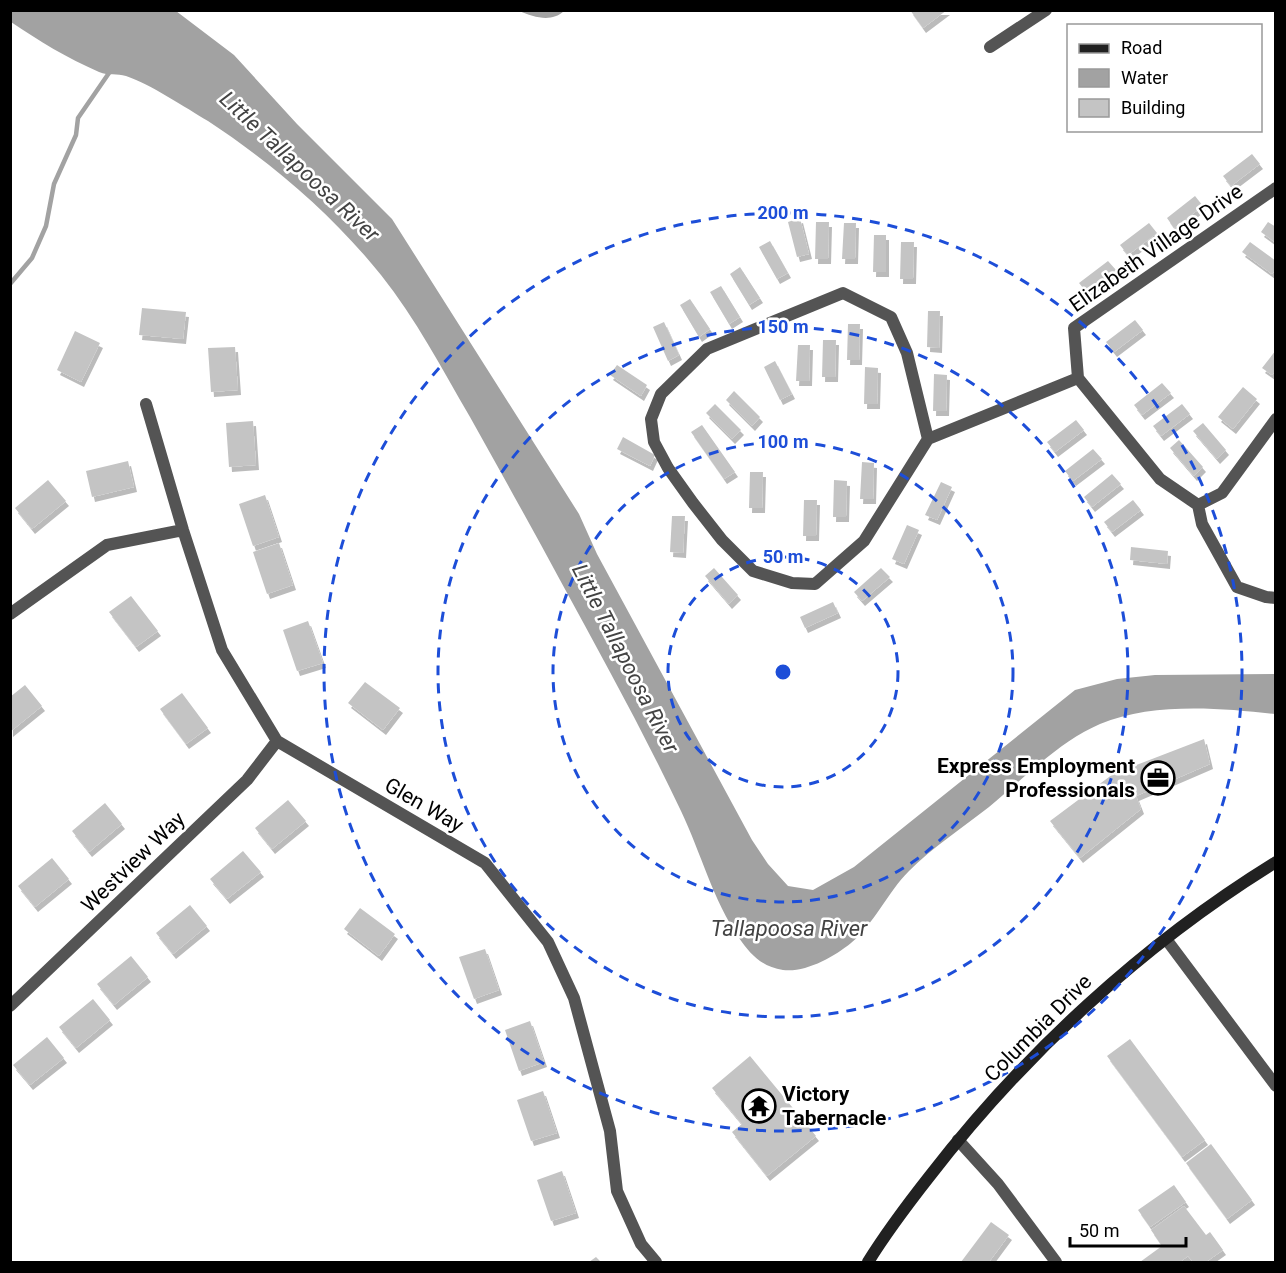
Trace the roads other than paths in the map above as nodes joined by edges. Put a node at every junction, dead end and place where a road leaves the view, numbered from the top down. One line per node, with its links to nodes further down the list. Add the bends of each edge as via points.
1 (1047, 10): 2 (street)
2 (990, 47)
3 (1275, 188): 4 (street, Elizabeth Village Drive, via 1074,328)
4 (1078, 378): 7 (street); 8 (street, via 1160,478)
5 (146, 404): 9 (street, Glen Way)
6 (1275, 419): 8 (street, via 1222,494)
7 (928, 439): 7 (street, via 864,541 815,584 792,583 753,571 722,540 668,468 654,442 651,418 661,394 707,349 843,293 891,317 907,353)
8 (1198, 505): 10 (street, via 1202,524 1237,587)
9 (183, 531): 11 (street, via 107,545); 12 (street, Glen Way, via 222,650)
10 (1275, 598)
11 (10, 614)
12 (277, 741): 15 (street, Westview Way, via 247,780); 18 (street, Glen Way, via 485,863 548,942 574,998 610,1131 617,1191 641,1244)
13 (1275, 862): 14 (main road, Columbia Drive)
14 (1166, 939): 16 (street); 17 (main road, Columbia Drive, via 1109,986 1018,1073)
15 (10, 1006)
16 (1275, 1086)
17 (958, 1140): 19 (main road, Columbia Drive, via 886,1233); 20 (street, via 998,1184)
18 (656, 1263)
19 (868, 1263)
20 (1056, 1263)

